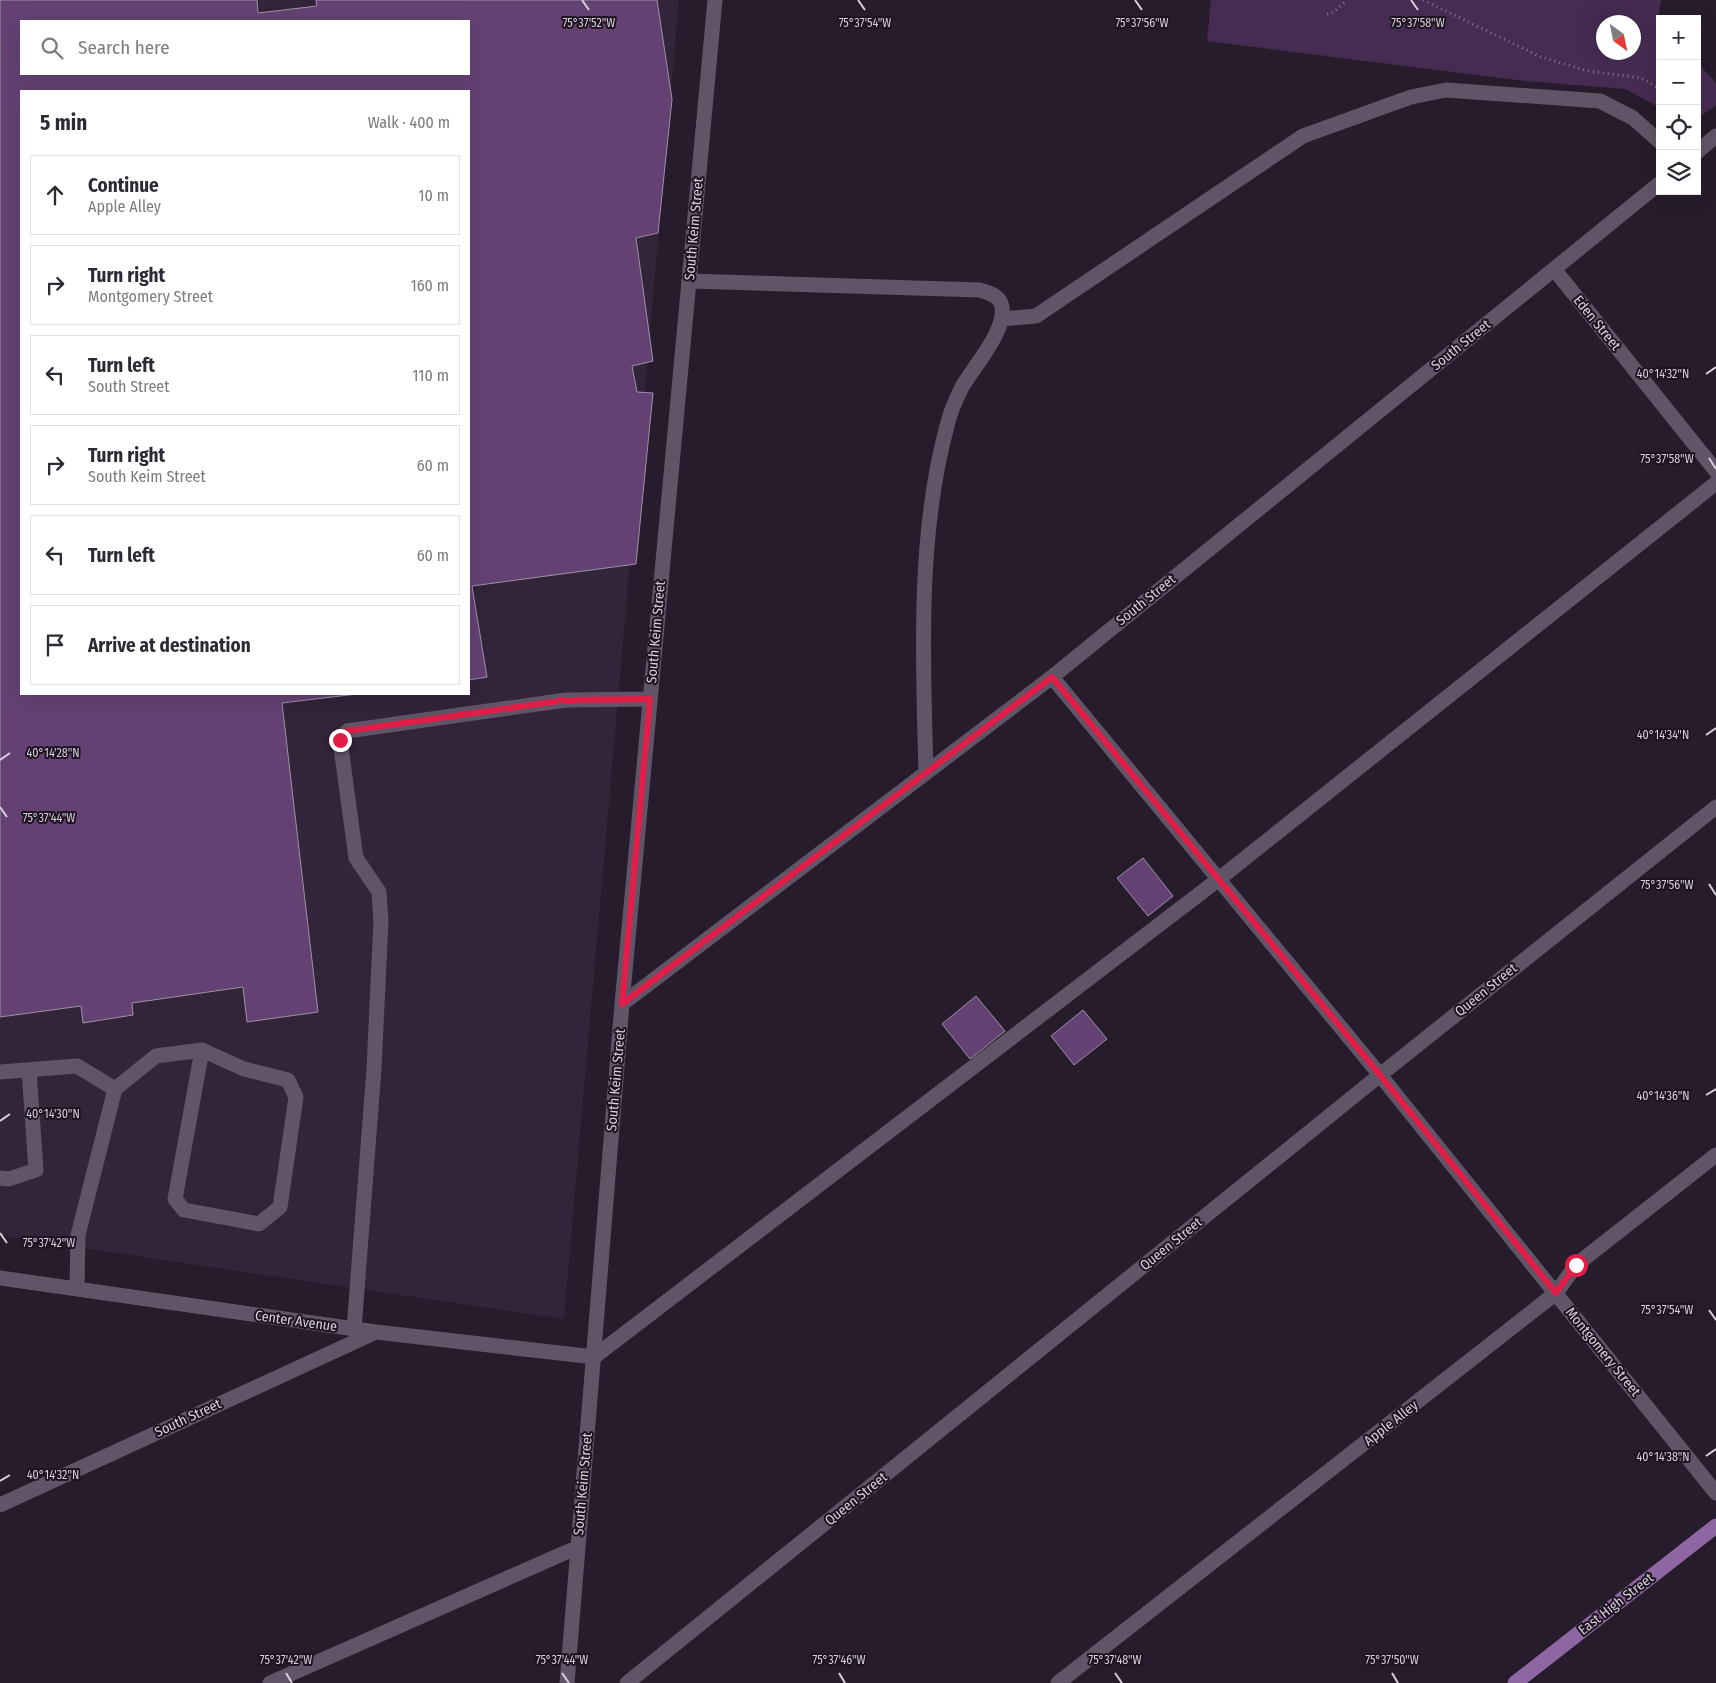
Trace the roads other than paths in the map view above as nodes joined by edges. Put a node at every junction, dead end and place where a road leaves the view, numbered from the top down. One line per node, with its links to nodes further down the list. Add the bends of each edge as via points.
1 (715, 0): 7 (street, South Keim Street)
2 (1716, 136): 4 (street)
3 (1656, 138): 8 (street, via 1633,118 1600,101 1446,90 1411,97 1303,136 1036,316)
4 (1699, 150)
5 (1656, 186): 6 (street, South Street)
6 (1554, 269): 9 (street, Eden Street); 11 (street, South Street)
7 (689, 281): 8 (street, via 980,290 995,295 1002,305); 12 (street, South Keim Street)
8 (1002, 319): 13 (street, via 954,404 936,477 922,633)
9 (1716, 470)
10 (1716, 483): 15 (street)
11 (1052, 677): 13 (street, South Street); 15 (street, Montgomery Street)
12 (650, 699): 16 (street, South Keim Street); 27 (street, via 566,700 347,731 340,740 356,858 379,892 382,920)
13 (926, 773): 16 (street, South Street)
14 (1716, 807): 20 (street, Queen Street)
15 (1219, 879): 20 (street, Montgomery Street); 29 (street)
16 (622, 1004): 29 (street, South Keim Street)
17 (202, 1050): 17 (street, via 244,1069 288,1080 296,1097 280,1207 259,1224 184,1210 175,1199); 21 (street, via 156,1056)
18 (29, 1070): 19 (street); 21 (street, via 77,1066); 23 (street, via 36,1170 9,1179)
19 (0, 1072)
20 (1380, 1075): 26 (street, Montgomery Street); 36 (street, Queen Street)
21 (115, 1089): 25 (street, via 78,1235)
22 (1716, 1156): 26 (street, Apple Alley, via 1576,1265)
23 (0, 1178)
24 (0, 1278): 25 (street, Center Avenue)
25 (78, 1289): 27 (street, Center Avenue)
26 (1556, 1293): 30 (street, Montgomery Street); 37 (street, Apple Alley)
27 (354, 1329): 28 (street, Center Avenue)
28 (376, 1332): 29 (street, Center Avenue); 31 (street, South Street)
29 (594, 1357): 33 (street, South Keim Street)
30 (1716, 1493)
31 (0, 1505)
32 (1716, 1526): 38 (main road, East High Street)
33 (578, 1548): 34 (street); 35 (street, South Keim Street)
34 (270, 1683)
35 (567, 1683)
36 (628, 1683)
37 (1058, 1683)
38 (1515, 1683)

